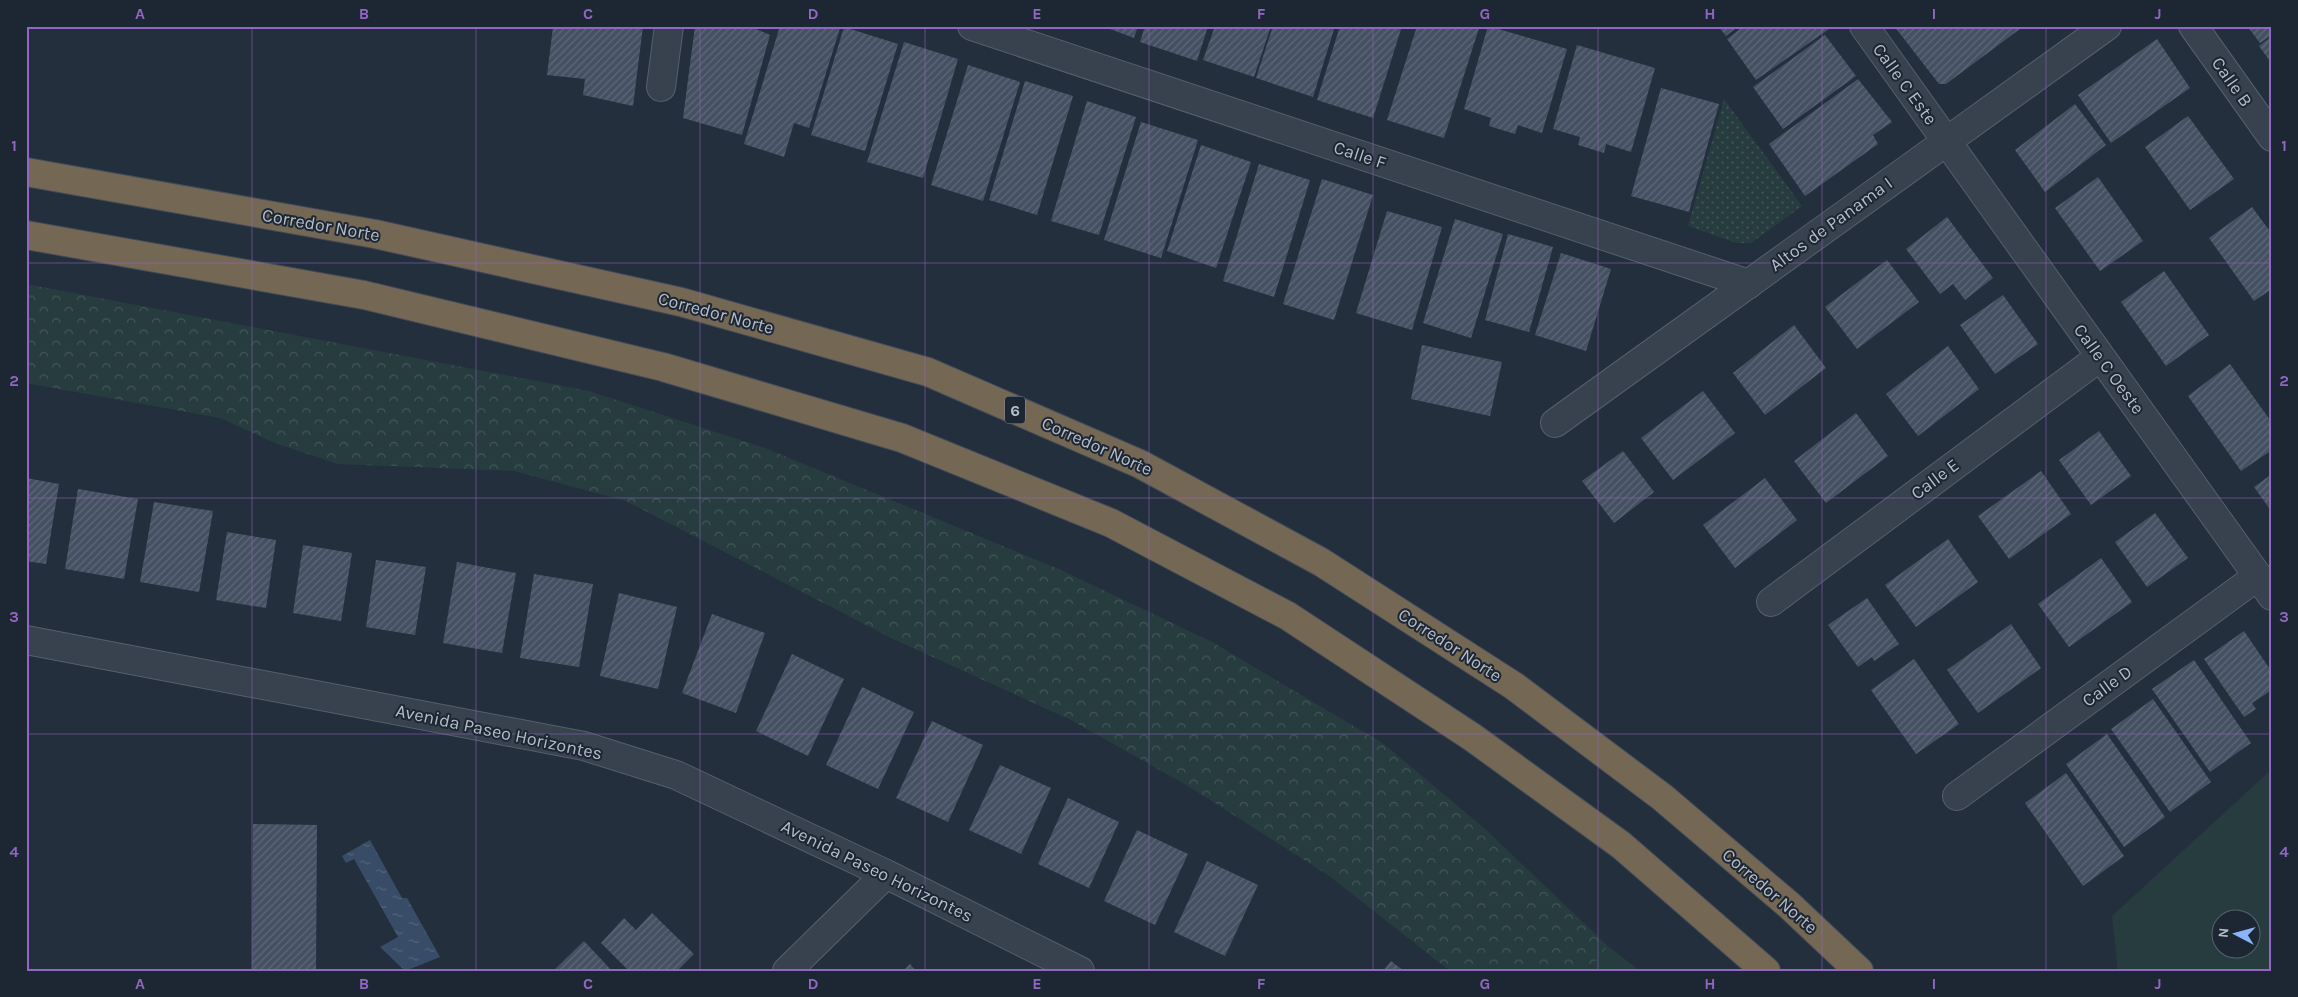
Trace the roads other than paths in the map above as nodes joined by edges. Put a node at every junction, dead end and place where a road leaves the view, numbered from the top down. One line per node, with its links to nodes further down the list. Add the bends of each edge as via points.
1 (669, 26): 6 (street)
2 (972, 26): 11 (street, Calle F)
3 (1864, 26): 8 (street, Calle C Este)
4 (2107, 26): 8 (street, Altos de Panama I)
5 (2193, 26): 7 (street, Calle B)
6 (661, 87)
7 (2272, 137)
8 (1946, 142): 11 (street, Altos de Panama I); 12 (street, Calle C Oeste)
9 (26, 172): 22 (highway, Corredor Norte / 6, via 375,234 681,302 928,372 1140,464 1321,562 1514,686 1662,797 1789,905)
10 (26, 235): 21 (highway, via 364,295 663,367 902,438 1111,523 1288,616 1472,737 1621,845)
11 (1749, 284): 13 (street, Altos de Panama I)
12 (2100, 356): 14 (street, Calle C Oeste); 15 (street, Calle E)
13 (1555, 423)
14 (2265, 586): 17 (street, Calle D)
15 (1771, 602)
16 (26, 640): 18 (street, Avenida Paseo Horizontes, via 584,746 676,775)
17 (1957, 796)
18 (886, 874): 19 (street); 20 (street, Avenida Paseo Horizontes)
19 (787, 971)
20 (1080, 971)
21 (1766, 971)
22 (1859, 971)

